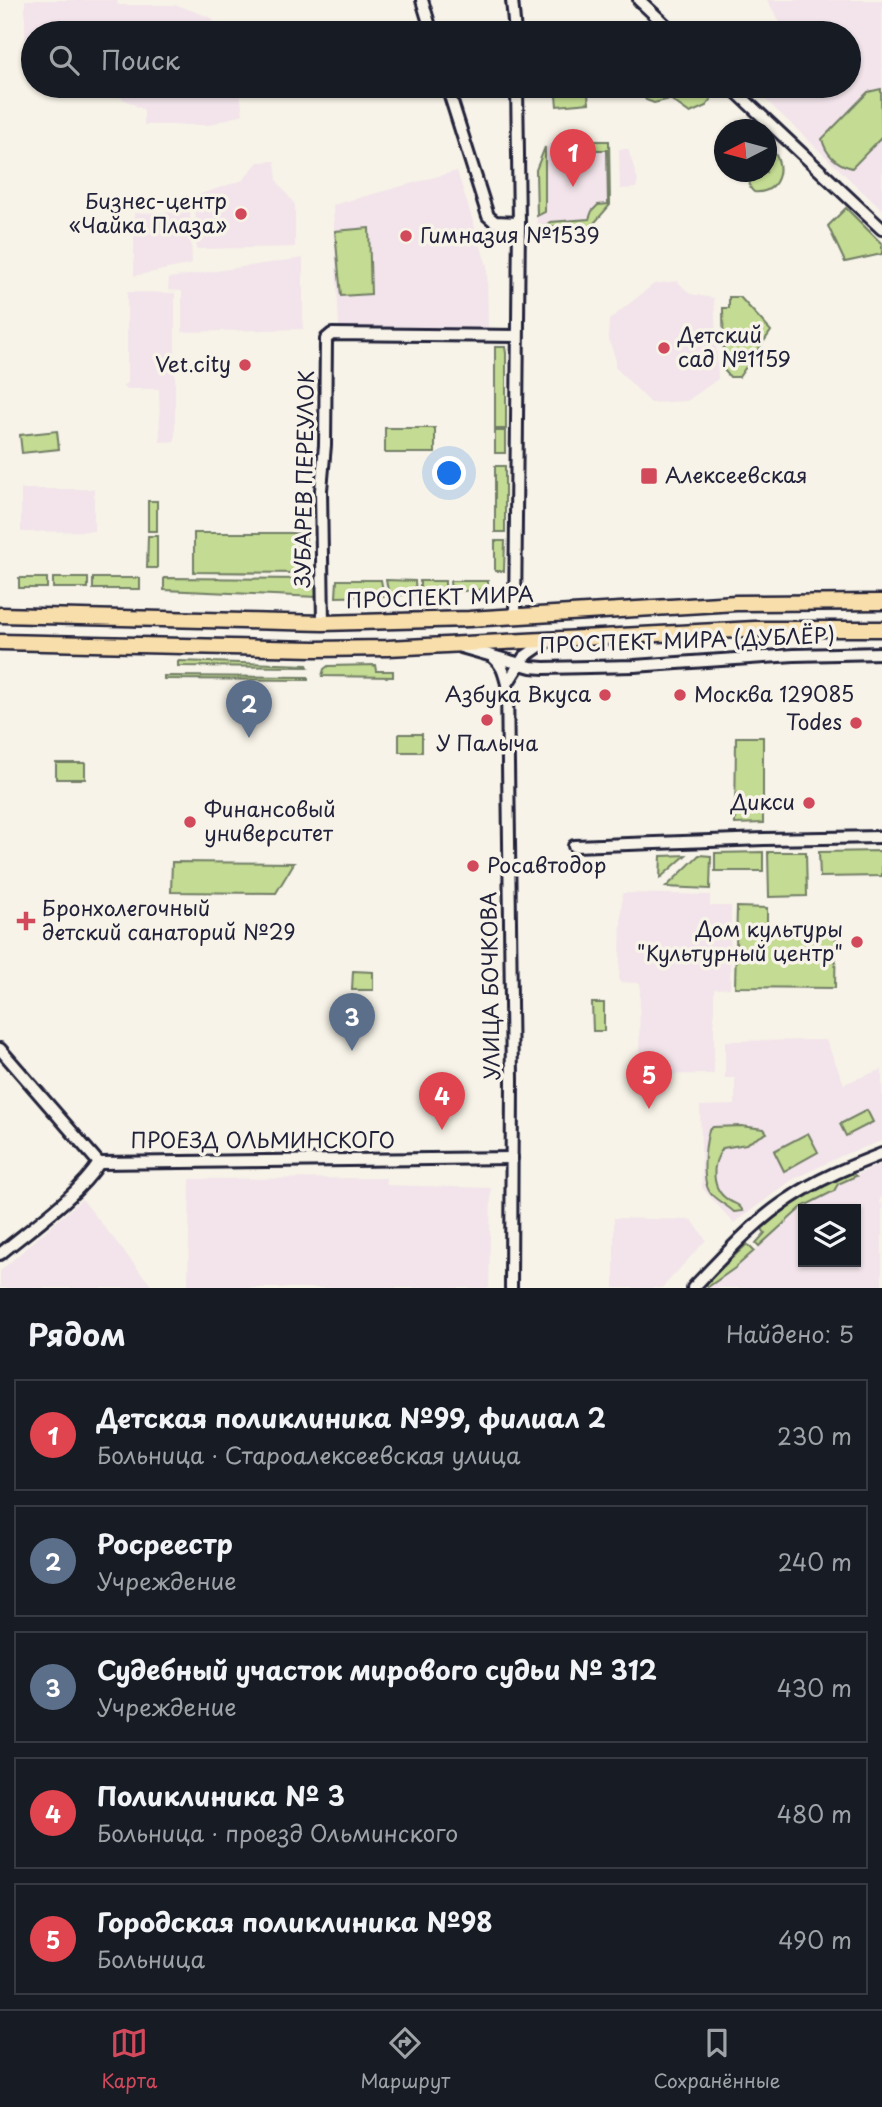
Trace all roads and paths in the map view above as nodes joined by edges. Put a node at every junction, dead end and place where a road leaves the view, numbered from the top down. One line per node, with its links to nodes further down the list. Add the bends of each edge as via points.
1 (422, 0): 4 (street)
2 (513, 0): 5 (street)
3 (639, 0): 6 (street)
4 (428, 21)
5 (514, 21)
6 (661, 21)
7 (451, 98): 10 (street, via 488,216 495,222)
8 (517, 98): 10 (street)
9 (743, 98): 11 (street)
10 (519, 223): 12 (street)
11 (882, 229)
12 (517, 336): 15 (street); 16 (street, ЗУБАРЕВ ПЕРЕУЛОК, via 329,336 322,480)
13 (882, 602): 15 (main road, ПРОСПЕКТ МИРА, via 736,603)
14 (0, 615): 16 (main road, ПРОСПЕКТ МИРА)
15 (515, 616): 16 (main road, ПРОСПЕКТ МИРА)
16 (323, 623)
17 (882, 629): 18 (main road, via 755,629)
18 (549, 640): 20 (main road); 23 (street, via 530,650)
19 (4, 643): 20 (main road, via 315,649)
20 (455, 645): 22 (street, ПРОСПЕКТ МИРА (ДУБЛЁР))
21 (882, 653): 23 (street, ПРОСПЕКТ МИРА (ДУБЛЁР), via 738,657 634,666 544,668)
22 (492, 656): 23 (street, ПРОСПЕКТ МИРА (ДУБЛЁР)); 24 (street, УЛИЦА БОЧКОВА, via 499,661)
23 (520, 664): 24 (street)
24 (507, 684): 29 (street, УЛИЦА БОЧКОВА)
25 (882, 837): 26 (street)
26 (574, 846)
27 (0, 1049): 30 (street)
28 (882, 1154): 33 (street, via 836,1172 786,1200)
29 (512, 1158): 30 (street, ПРОЕЗД ОЛЬМИНСКОГО); 32 (street, УЛИЦА БОЧКОВА)
30 (99, 1163): 31 (street, via 61,1203)
31 (0, 1254)
32 (511, 1288)
33 (693, 1288)

